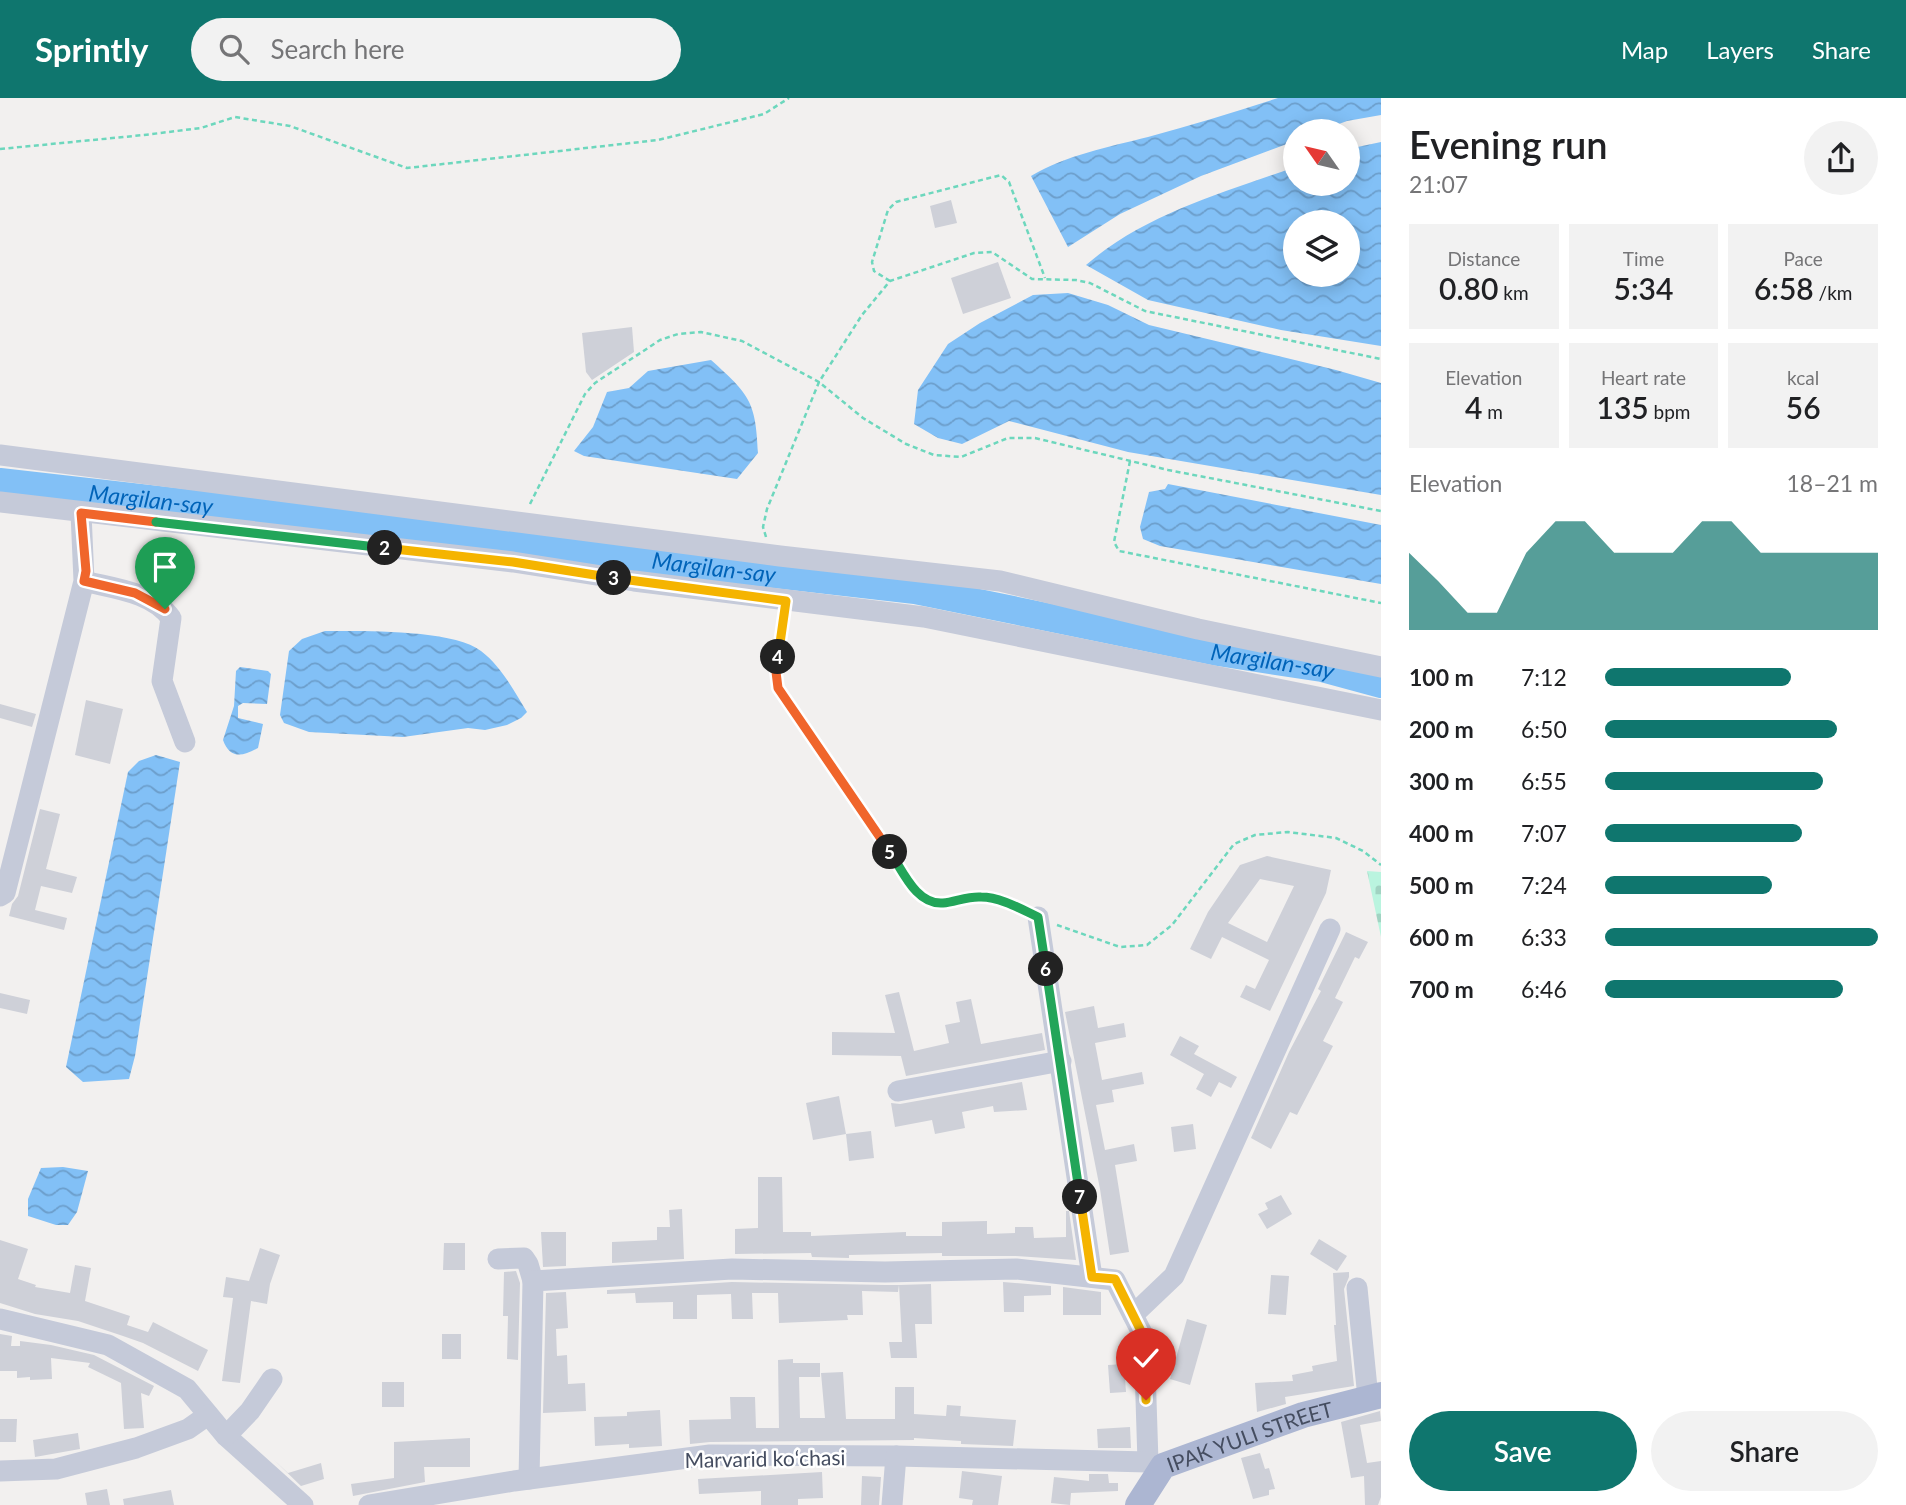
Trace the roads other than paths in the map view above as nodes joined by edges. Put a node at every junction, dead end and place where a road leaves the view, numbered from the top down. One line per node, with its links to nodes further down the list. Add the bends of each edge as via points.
1 (0, 455): 5 (street, via 1000,581)
2 (0, 502): 3 (street)
3 (81, 513): 4 (street); 7 (street, via 513,562 924,617)
4 (88, 582): 6 (street, via 95,589); 8 (street, via 135,593 165,609 171,618 162,681); 9 (street, via 5,893)
5 (1381, 667)
6 (73, 678)
7 (1381, 709)
8 (185, 742)
9 (0, 896)
10 (1038, 917): 12 (street)
11 (1330, 929): 18 (street, via 1174,1276)
12 (1061, 1061): 13 (street); 15 (street)
13 (898, 1091)
14 (498, 1259): 16 (street, via 524,1258)
15 (1092, 1277): 16 (street, via 1016,1269 732,1269); 18 (street, via 1115,1279)
16 (533, 1281): 27 (street)
17 (1357, 1288): 21 (street)
18 (1133, 1315): 25 (street, via 1144,1337)
19 (0, 1319): 22 (street, via 108,1345 187,1389)
20 (272, 1379): 23 (street, via 256,1405)
21 (1374, 1397): 25 (main road, IPAK YULI STREET, via 1303,1415)
22 (208, 1415): 23 (street); 26 (street, via 188,1429 136,1448 56,1469)
23 (226, 1436): 29 (street)
24 (896, 1456): 25 (street, Marvarid koʻchasi); 27 (street, Marvarid koʻchasi, via 710,1455); 31 (street)
25 (1155, 1464): 32 (main road, IPAK YULI STREET)
26 (0, 1471)
27 (529, 1479): 28 (street, Marvarid koʻchasi)
28 (486, 1495): 30 (street, Marvarid koʻchasi)
29 (303, 1505)
30 (369, 1505)
31 (892, 1505)
32 (1138, 1505)

